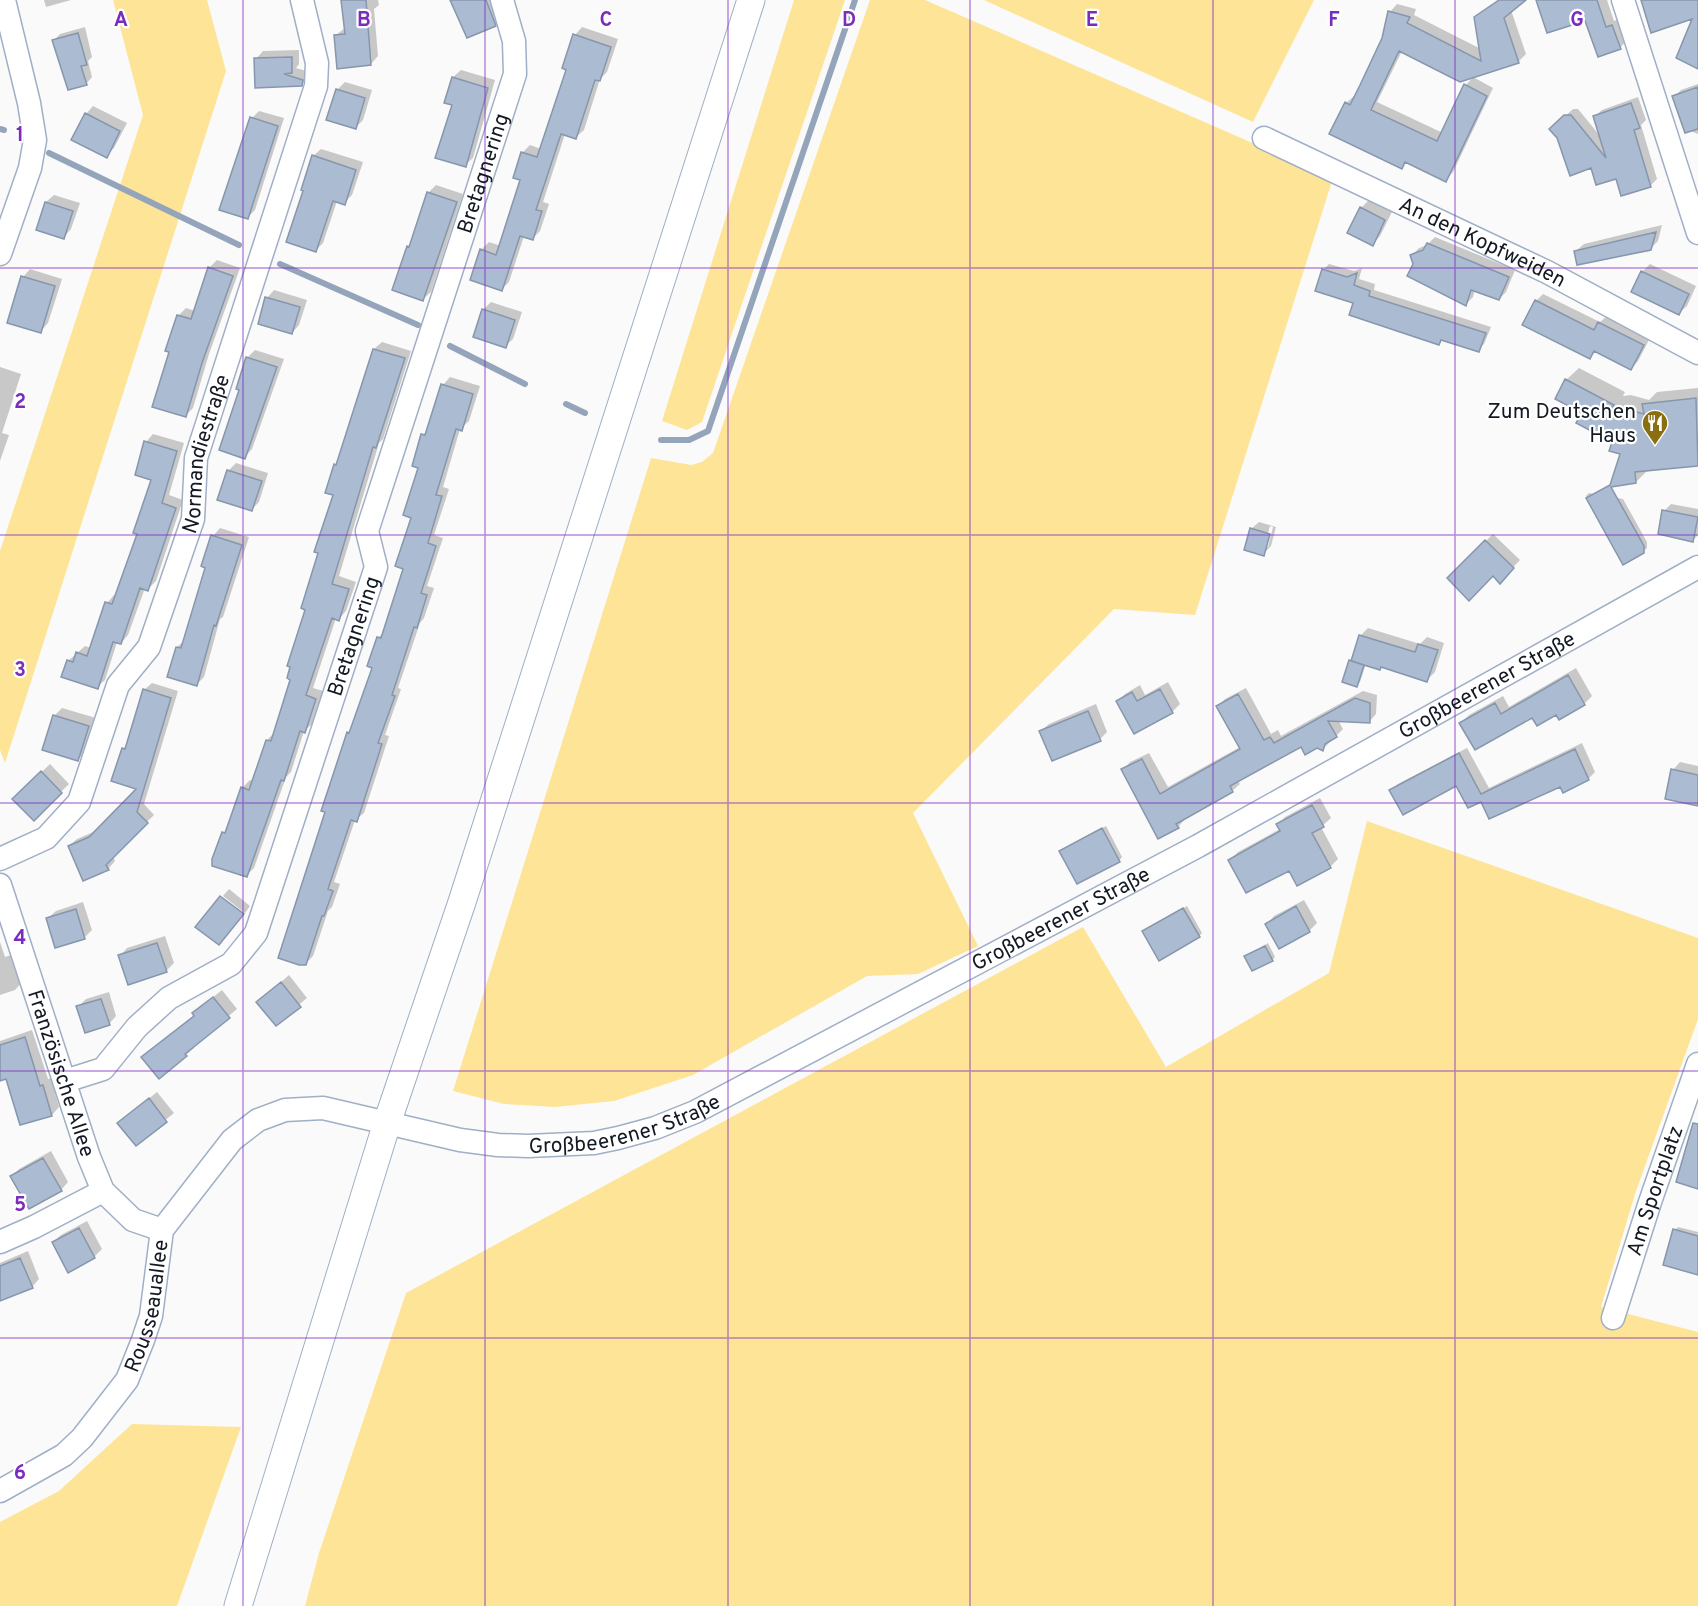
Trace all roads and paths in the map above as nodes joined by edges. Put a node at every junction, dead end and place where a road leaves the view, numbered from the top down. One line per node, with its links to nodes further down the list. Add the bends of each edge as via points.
1 (4, 0): 8 (street, via 35,140 30,168)
2 (302, 0): 11 (street, Normandiestraße, via 317,63 316,86 196,458 193,519 149,647 118,685 79,802 46,838)
3 (502, 0): 14 (street, Bretagnering, via 513,41 515,74 367,531 376,567 256,933 231,964 169,998 145,1019 103,1069)
4 (751, 0): 15 (main road, via 462,902)
5 (1623, 0): 7 (street)
6 (1264, 138): 9 (street, An den Kopfweiden, via 1547,272)
7 (1698, 233)
8 (1, 248)
9 (1698, 353)
10 (1698, 567): 15 (street, Großbeerener Straße, via 1198,846 695,1112 618,1138 555,1146 460,1140)
11 (0, 859)
12 (0, 885): 14 (street, Französische Allee)
13 (1698, 1064): 19 (street, Am Sportplatz)
14 (65, 1081): 16 (street, Französische Allee)
15 (387, 1123): 17 (street, Rousseauallee, via 313,1108 285,1110 258,1120 232,1140); 21 (main road)
16 (103, 1191): 17 (street, Französische Allee, via 133,1220); 18 (street)
17 (162, 1230): 20 (street, Rousseauallee, via 151,1316 127,1380 64,1455)
18 (0, 1242)
19 (1613, 1318)
20 (0, 1491)
21 (238, 1606)

